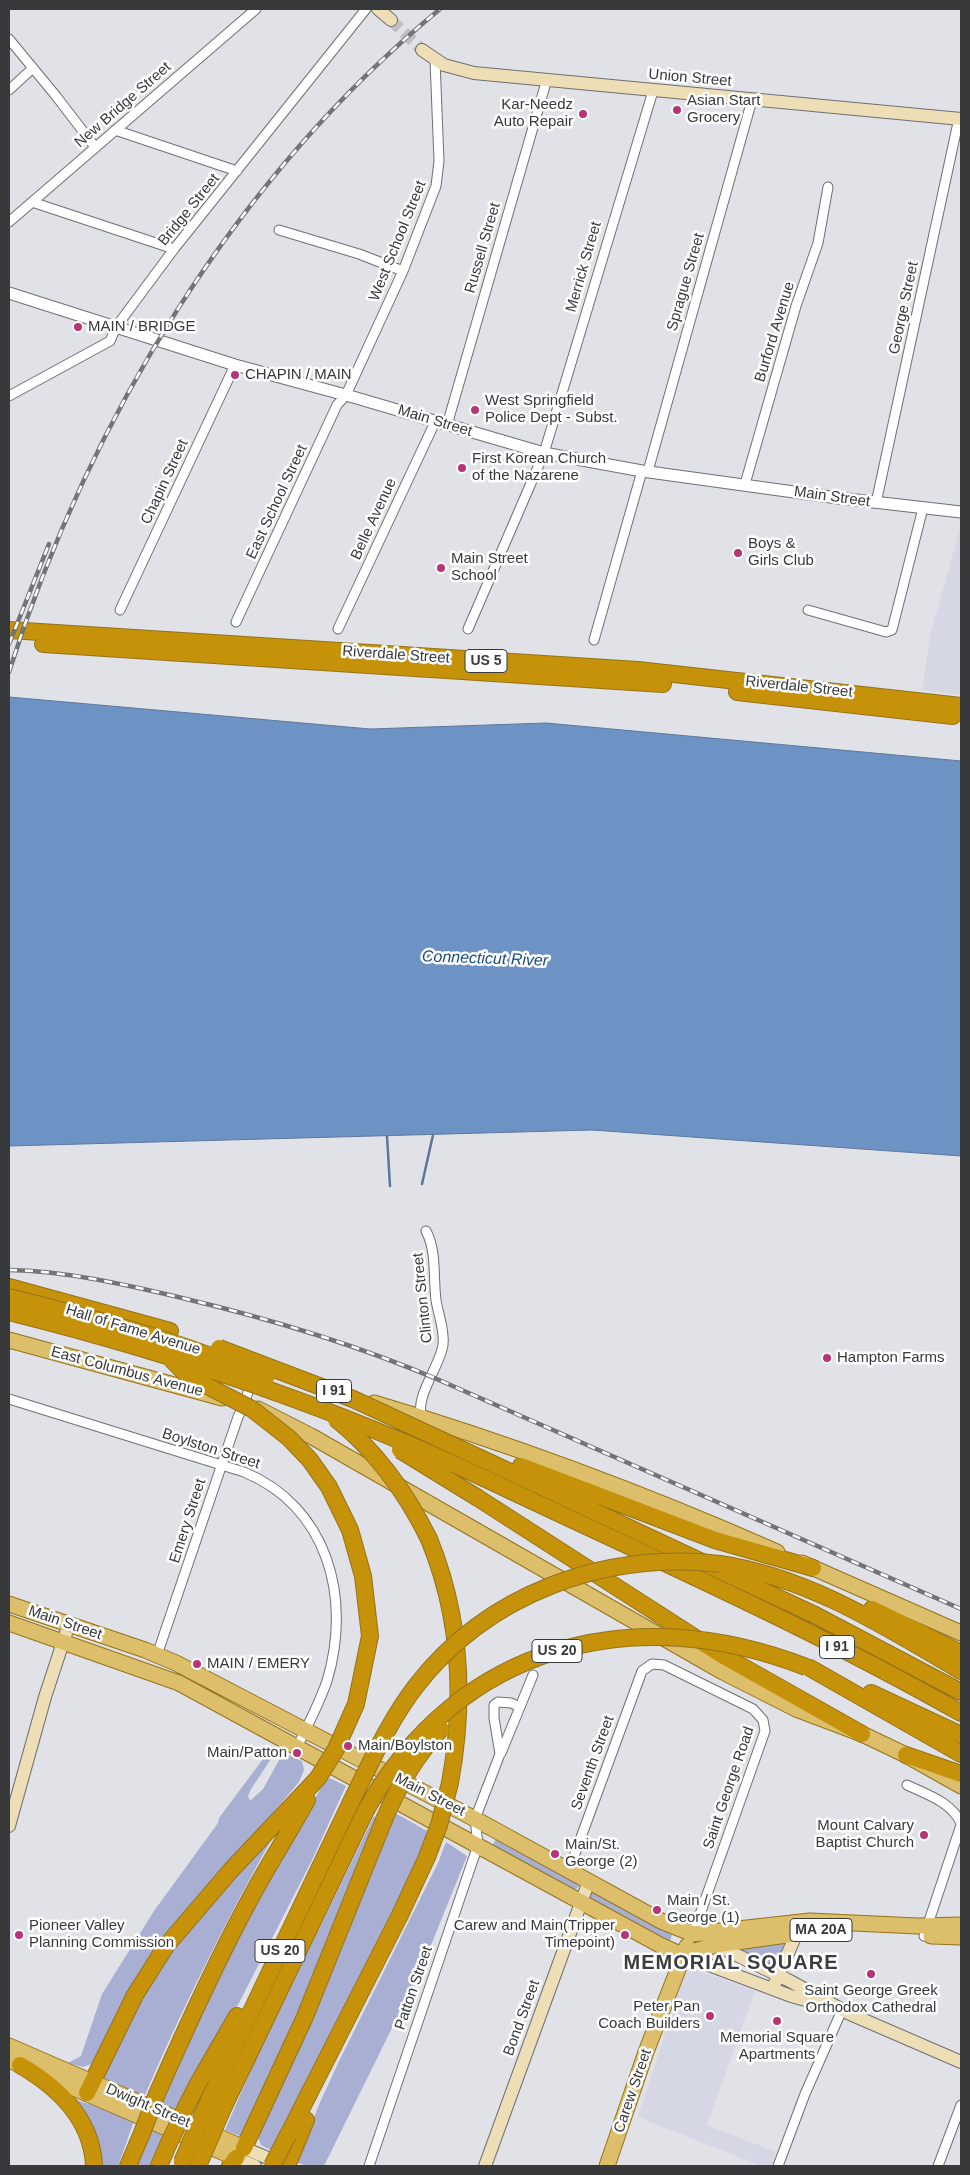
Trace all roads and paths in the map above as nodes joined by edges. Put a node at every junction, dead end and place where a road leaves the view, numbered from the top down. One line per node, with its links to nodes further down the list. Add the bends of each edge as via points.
1 (256, 9): 14 (street, New Bridge Street)
2 (366, 9): 16 (street, Bridge Street)
3 (378, 9): 4 (main road)
4 (391, 20)
5 (9, 39): 8 (street)
6 (422, 50): 7 (main road, Union Street)
7 (434, 60): 9 (main road, Union Street, via 463,71); 22 (street, West School Street, via 439,176)
8 (33, 68): 10 (street); 15 (street)
9 (547, 80): 11 (main road, Union Street); 28 (street, Russell Street)
10 (9, 90)
11 (653, 91): 12 (main road, Union Street); 29 (street, Merrick Street)
12 (752, 100): 13 (main road, Union Street); 30 (street, Sprague Street)
13 (960, 119): 32 (street, George Street)
14 (115, 130): 15 (street, New Bridge Street); 16 (street)
15 (95, 147): 18 (street, New Bridge Street)
16 (237, 171): 21 (street, Bridge Street)
17 (828, 187): 31 (street, Burford Avenue, via 818,243 796,306)
18 (32, 202): 19 (street, New Bridge Street); 21 (street)
19 (9, 222)
20 (279, 230): 22 (street)
21 (174, 249): 24 (street, Bridge Street)
22 (403, 271): 26 (street, West School Street)
23 (9, 293): 24 (street, Main Street)
24 (116, 327): 25 (street, Main Street); 27 (street, Bridge Street, via 110,341)
25 (234, 365): 26 (street, Main Street); 35 (street, Chapin Street)
26 (346, 395): 28 (street, Main Street); 37 (street, East School Street, via 337,405)
27 (9, 396)
28 (441, 423): 29 (street, Main Street); 38 (street, Belle Avenue)
29 (544, 453): 30 (street, Main Street); 39 (street, Merrick Street)
30 (645, 471): 31 (street, Main Street); 41 (street, Sprague Street)
31 (745, 484): 32 (street, Main Street)
32 (876, 503): 33 (street, Main Street)
33 (923, 508): 34 (street, Main Street); 36 (street, via 892,630 886,632)
34 (961, 512)
35 (120, 610)
36 (808, 610)
37 (236, 622)
38 (338, 629)
39 (468, 629)
40 (9, 630): 43 (highway, Riverdale Street / US 5, via 638,670)
41 (594, 640)
42 (9, 642): 44 (highway, Riverdale Street / US 5, via 645,682)
43 (961, 706)
44 (961, 716)
45 (426, 1231): 56 (street, Clinton Street, via 431,1246 443,1340)
46 (11, 1295): 47 (main road); 49 (main road, Hall of Fame Avenue); 56 (highway, I 91, bridge, via 110,1314 231,1352); 112 (highway, bridge, via 206,1354 304,1398 345,1426 377,1458 408,1501 429,1539 446,1589 456,1646 458,1720 450,1783 441,1819 404,1908)
47 (9, 1313): 50 (highway, I 91, bridge)
48 (9, 1340): 52 (main road, East Columbus Avenue)
49 (211, 1354): 51 (main road, Hall of Fame Avenue); 52 (main road, via 219,1363 220,1376 214,1387)
50 (171, 1359): 53 (highway, I 91, bridge); 84 (highway, bridge, via 188,1376 252,1409 289,1438 329,1487 350,1530 363,1576 370,1636 356,1704 336,1750)
51 (256, 1368): 55 (street, Emery Street); 56 (main road, Hall of Fame Avenue)
52 (203, 1393): 55 (main road, East Columbus Avenue)
53 (278, 1393): 75 (highway, I 91, bridge, via 368,1426 486,1480 806,1631); 77 (highway, bridge, via 405,1452 722,1655)
54 (9, 1399): 58 (street, Boylston Street)
55 (244, 1404): 58 (street, Emery Street); 77 (main road, East Columbus Avenue, via 311,1436 723,1672 796,1709)
56 (416, 1421): 57 (highway, I 91, bridge); 59 (main road, Hall of Fame Avenue, via 526,1451 625,1488)
57 (495, 1460): 59 (highway, via 715,1540); 73 (highway, I 91, via 817,1616)
58 (222, 1465): 67 (street, Emery Street); 76 (street, Boylston Street, via 256,1477 288,1499 309,1522 326,1556 335,1599 334,1645 327,1680)
59 (814, 1568): 64 (main road, Hall of Fame Avenue)
60 (9, 1604): 63 (main road, Main Street)
61 (866, 1612): 66 (highway, US 20); 71 (highway); 87 (highway, US 20, bridge, via 800,1576 769,1568 670,1560 606,1568 576,1576 495,1614 450,1649 416,1685 389,1725)
62 (9, 1623): 65 (main road, Main Street)
63 (69, 1624): 65 (main road); 67 (main road, Main Street)
64 (961, 1633)
65 (63, 1641): 79 (main road, Main Street, via 180,1683); 90 (main road)
66 (961, 1654)
67 (157, 1655): 76 (main road, Main Street)
68 (543, 1656): 70 (highway, US 20, bridge, via 602,1640 667,1636 732,1645); 87 (highway, US 20, bridge, via 487,1683 442,1715); 113 (highway, bridge, via 490,1688 448,1722 410,1768 384,1820 304,2019)
69 (646, 1667): 92 (street, Seventh Street, via 636,1682); 98 (street, Saint George Road, via 664,1664 749,1706 766,1726)
70 (808, 1668): 78 (highway, via 871,1693); 81 (highway, US 20)
71 (961, 1671)
72 (533, 1675): 74 (street)
73 (961, 1692)
74 (520, 1707): 80 (street); 80 (street, via 506,1702 498,1702 494,1706)
75 (961, 1713)
76 (306, 1730): 79 (street, Boylston Street); 88 (main road, Main Street)
77 (862, 1734): 82 (main road, East Columbus Avenue)
78 (961, 1736)
79 (297, 1747): 91 (main road, Main Street)
80 (500, 1754): 88 (street)
81 (961, 1754)
82 (906, 1755): 83 (highway); 86 (main road, East Columbus Avenue)
83 (961, 1774)
84 (318, 1778): 109 (highway, via 232,1869 166,1946 135,1995); 116 (highway, bridge, via 235,1927 157,2094)
85 (908, 1784): 89 (street, via 955,1811)
86 (961, 1786)
87 (358, 1806): 102 (highway, US 20); 110 (highway, US 20)
88 (475, 1819): 91 (street, Patton Street); 92 (main road, Main Street)
89 (961, 1824): 97 (street)
90 (9, 1826)
91 (478, 1845): 94 (main road, Main Street); 121 (street, Patton Street)
92 (568, 1870): 93 (main road, Main Street)
93 (589, 1881): 94 (main road, Bond Street); 98 (main road, Main Street, via 661,1921)
94 (582, 1902): 101 (main road, Main Street); 122 (main road, Bond Street)
95 (961, 1925): 97 (main road, MA 20A)
96 (799, 1927): 97 (main road, MA 20A); 98 (main road, MA 20A); 100 (main road, MA 20A); 103 (main road)
97 (925, 1931): 99 (main road, MA 20A)
98 (694, 1934): 100 (main road, Main Street); 101 (main road, Carew Street)
99 (961, 1937)
100 (715, 1944): 101 (main road, MA 20A); 103 (main road, Main Street)
101 (682, 1955): 104 (main road, Main Street); 123 (main road, Carew Street)
102 (275, 1960): 110 (highway, US 20); 117 (highway, bridge, via 243,2006 200,2080)
103 (778, 1975): 104 (main road); 105 (main road, Main Street)
104 (773, 1988): 105 (main road, Main Street)
105 (842, 2010): 108 (main road, Main Street); 124 (street)
106 (9, 2046): 109 (main road, Dwight Street)
107 (14, 2062): 109 (main road, Dwight Street); 115 (highway, via 53,2086 73,2108 89,2140)
108 (961, 2062)
109 (89, 2088): 113 (main road, Dwight Street)
110 (216, 2103): 114 (highway, US 20, bridge)
111 (961, 2104): 125 (street)
112 (293, 2137): 119 (highway, bridge); 120 (highway)
113 (237, 2157): 118 (main road, Dwight Street); 120 (main road, Dwight Street)
114 (187, 2165)
115 (94, 2166)
116 (128, 2166)
117 (159, 2166)
118 (255, 2166)
119 (272, 2166)
120 (287, 2166)
121 (369, 2166)
122 (485, 2166)
123 (607, 2166)
124 (778, 2166)
125 (938, 2166)

